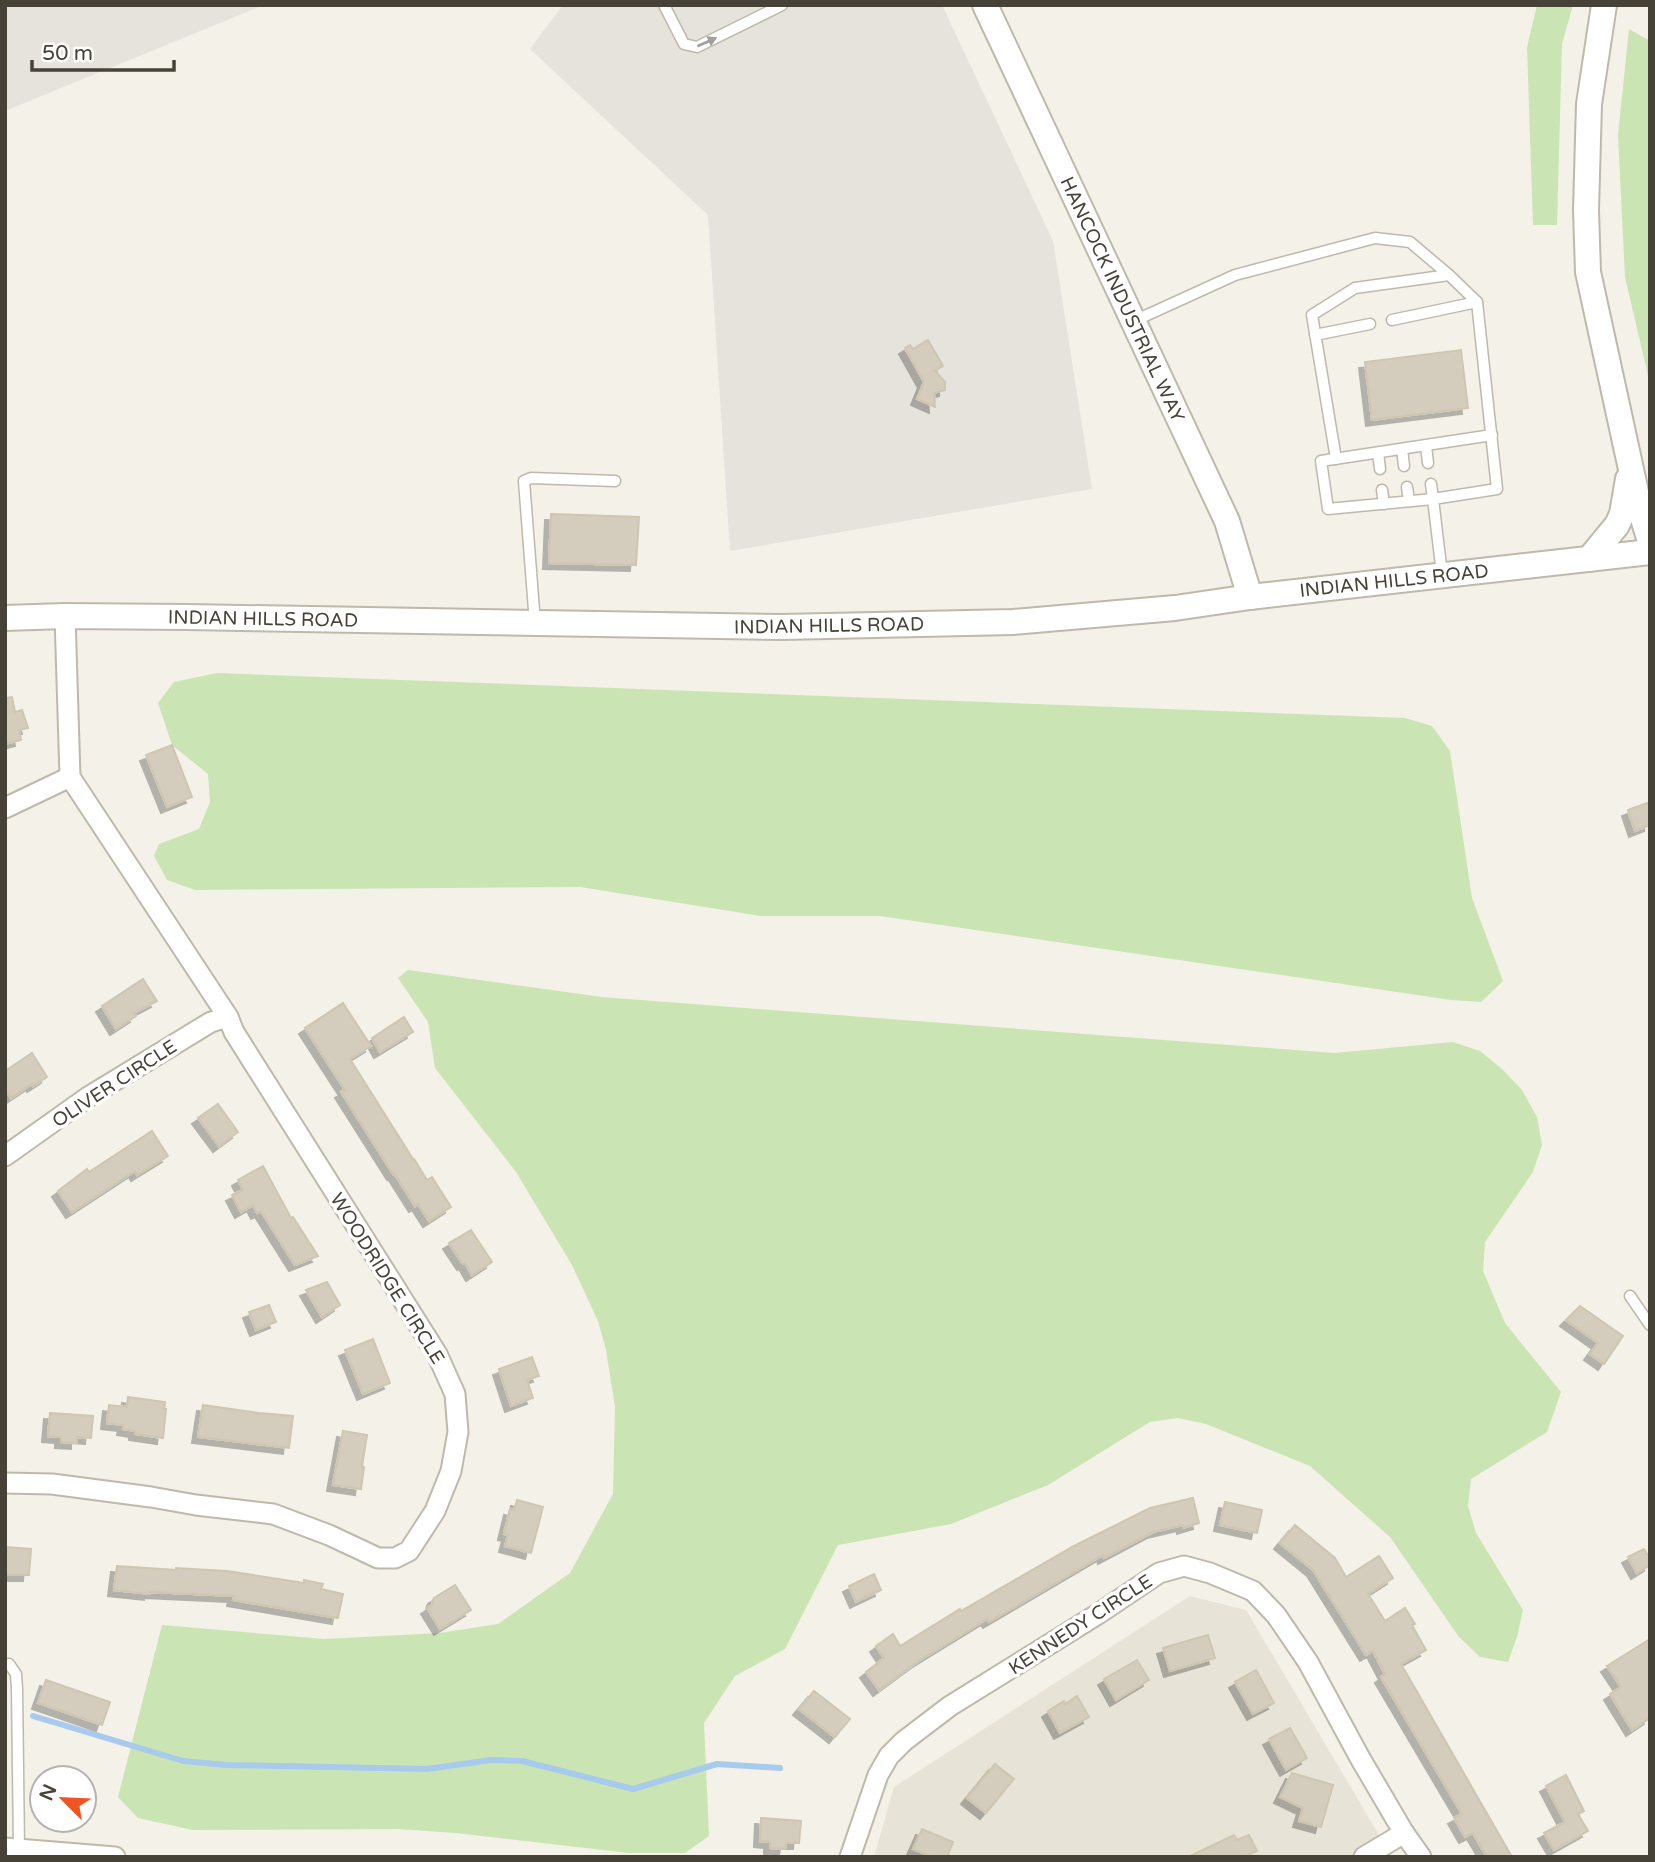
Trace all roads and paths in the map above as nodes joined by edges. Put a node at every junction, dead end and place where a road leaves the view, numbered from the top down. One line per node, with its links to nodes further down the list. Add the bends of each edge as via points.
1 (664, 5): 2 (lane, one-way to 2, via 684,44 697,47)
2 (782, 5)
3 (985, 5): 8 (street, HANCOCK INDUSTRIAL WAY)
4 (1604, 5): 22 (street, via 1589,104 1588,272)
5 (1449, 275): 6 (lane); 8 (lane, via 1410,242 1375,238 1235,275); 10 (lane, via 1355,288 1312,315)
6 (1477, 302): 7 (lane); 11 (lane)
7 (1392, 320)
8 (1133, 322): 31 (street, HANCOCK INDUSTRIAL WAY, via 1227,521)
9 (1370, 324): 10 (lane)
10 (1315, 335): 15 (lane)
11 (1492, 435): 12 (lane); 24 (lane, via 1497,489)
12 (1426, 446): 13 (lane); 16 (lane)
13 (1402, 449): 14 (lane); 17 (lane)
14 (1378, 453): 15 (lane); 18 (lane)
15 (1336, 459): 26 (lane, via 1321,461 1328,509)
16 (1428, 463)
17 (1404, 466)
18 (1380, 469)
19 (615, 481): 34 (lane, via 524,481)
20 (1431, 484): 24 (lane)
21 (1407, 486): 25 (lane)
22 (1639, 487): 27 (street); 29 (street, via 1617,525)
23 (1382, 491): 26 (lane)
24 (1433, 499): 25 (lane); 30 (lane)
25 (1409, 501): 26 (lane)
26 (1384, 504)
27 (1650, 541)
28 (1650, 552): 29 (street, INDIAN HILLS ROAD)
29 (1589, 559): 30 (street, INDIAN HILLS ROAD)
30 (1442, 575): 31 (street, INDIAN HILLS ROAD)
31 (1250, 597): 34 (street, INDIAN HILLS ROAD, via 1013,622 782,627)
32 (65, 616): 33 (street, INDIAN HILLS ROAD); 34 (street, INDIAN HILLS ROAD); 35 (street)
33 (5, 618)
34 (535, 623)
35 (70, 777): 36 (street); 37 (street, WOODRIDGE CIRCLE)
36 (5, 808)
37 (228, 1017): 38 (street, OLIVER CIRCLE, via 211,1021 88,1097); 41 (street, WOODRIDGE CIRCLE, via 437,1354 455,1394 458,1432 452,1471 435,1511 410,1551 395,1558 378,1558 273,1514 52,1484)
38 (5, 1156)
39 (1630, 1296): 40 (lane)
40 (1650, 1325)
41 (5, 1483)
42 (9, 1664): 44 (lane, via 16,1674 17,1689)
43 (1404, 1833): 46 (street, KENNEDY CIRCLE, via 1276,1615 1253,1591 1184,1566 1160,1573 950,1706 904,1741 878,1775); 47 (street); 48 (street, KENNEDY CIRCLE)
44 (12, 1849): 45 (street)
45 (115, 1857)
46 (850, 1857)
47 (1364, 1857)
48 (1421, 1857)

